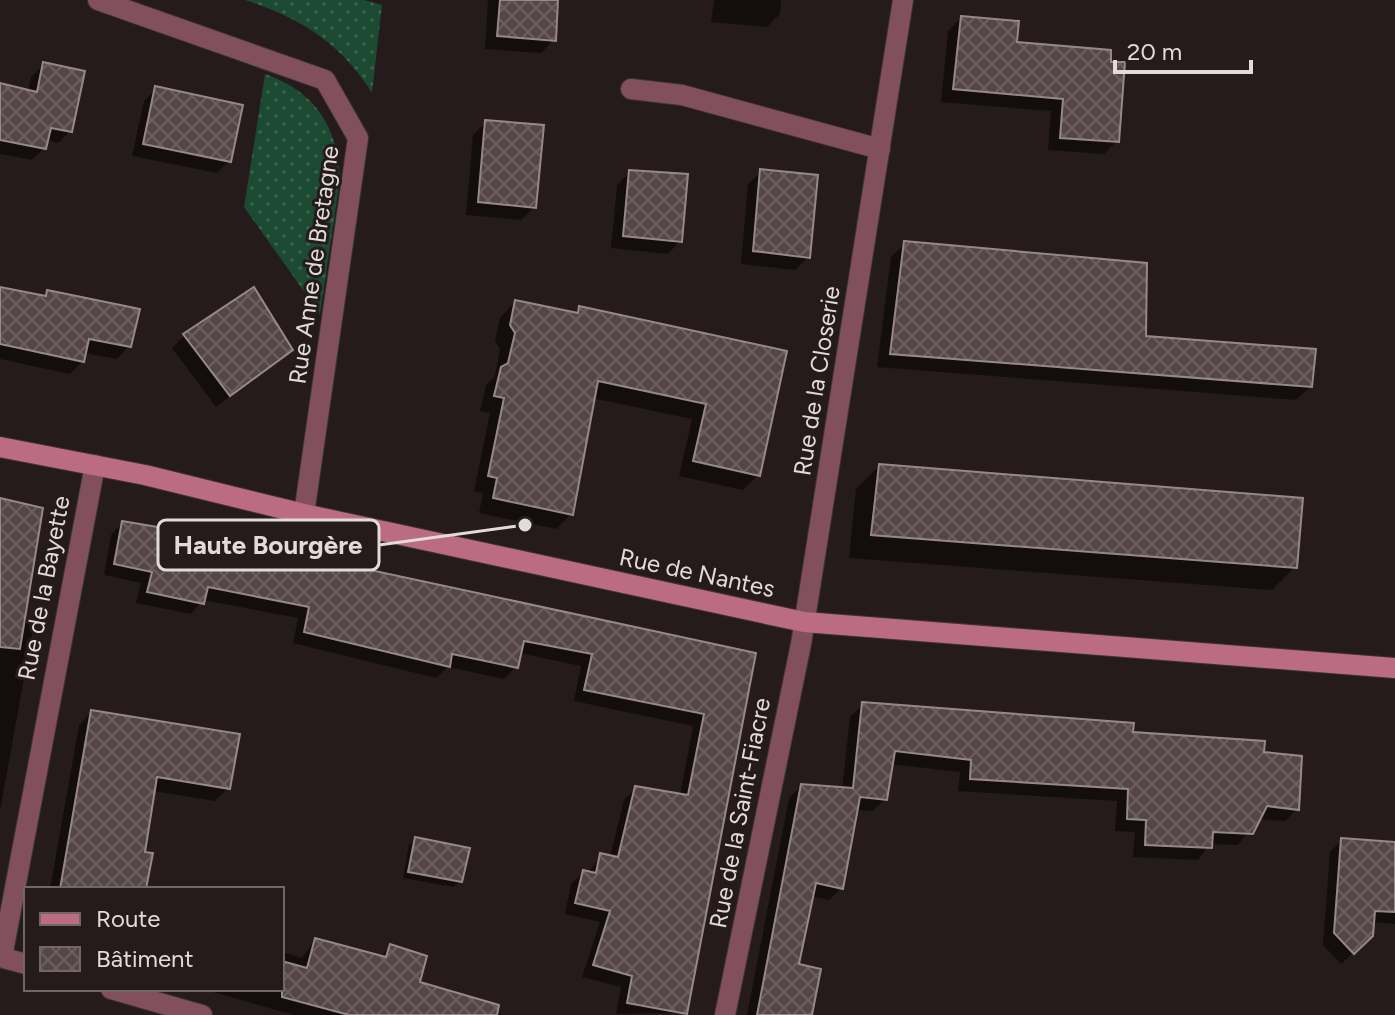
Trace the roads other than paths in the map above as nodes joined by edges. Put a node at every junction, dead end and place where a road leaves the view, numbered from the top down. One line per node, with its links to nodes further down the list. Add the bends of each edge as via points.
1 (98, 0): 7 (street, Rue Anne de Bretagne, via 325,80 358,138)
2 (903, 0): 4 (street, Rue de la Closerie)
3 (631, 89): 4 (street, via 682,95)
4 (880, 149): 8 (street, Rue de la Closerie)
5 (0, 447): 6 (main road, Rue de Nantes)
6 (95, 465): 7 (main road, Rue de Nantes); 10 (street, Rue de la Bayette)
7 (304, 514): 8 (main road, Rue de Nantes)
8 (804, 622): 9 (main road, Rue de Nantes); 14 (street, Rue de la Saint-Fiacre)
9 (1395, 668)
10 (1, 957): 11 (street)
11 (24, 963)
12 (118, 991): 13 (street)
13 (202, 1015)
14 (725, 1015)

